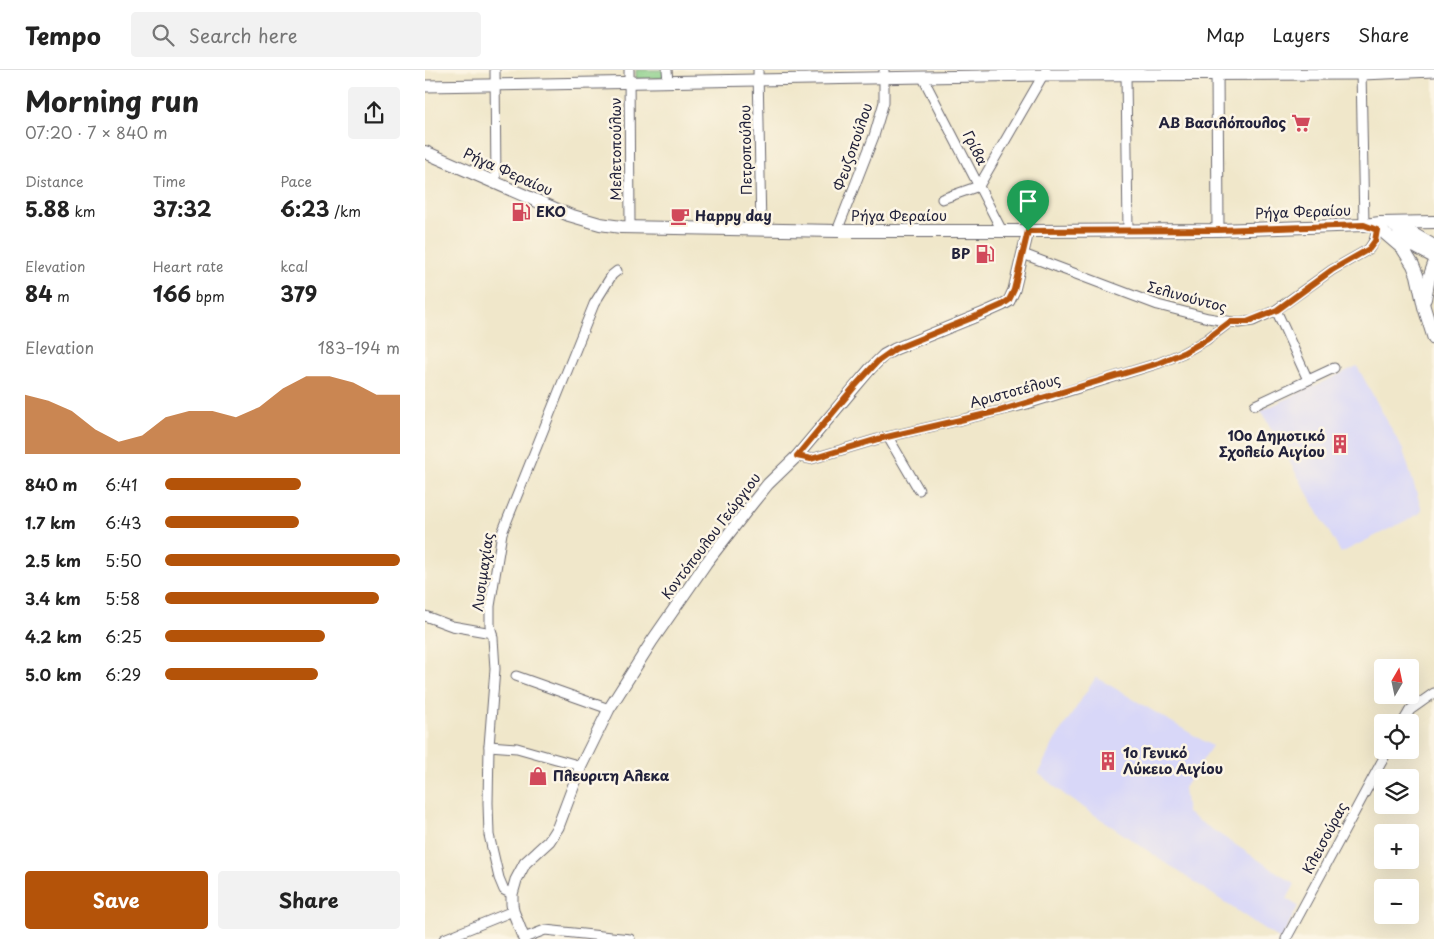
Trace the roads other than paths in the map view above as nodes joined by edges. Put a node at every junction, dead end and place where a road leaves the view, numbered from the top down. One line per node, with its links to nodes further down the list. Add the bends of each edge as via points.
1 (495, 70): 15 (street)
2 (629, 70): 14 (street, Μελετοπούλων)
3 (667, 70): 13 (street)
4 (1434, 71): 6 (street)
5 (1217, 72): 6 (street); 11 (street); 26 (street)
6 (1362, 72): 22 (street)
7 (983, 73): 8 (street); 12 (street)
8 (1045, 73): 11 (street); 19 (street)
9 (884, 74): 10 (street); 12 (street); 27 (street, Φευζοπούλου, via 884,102)
10 (759, 75): 13 (street); 25 (street, Πετροπούλου)
11 (1125, 75): 30 (street)
12 (923, 78): 19 (street, Γρίβα)
13 (668, 82): 14 (street)
14 (629, 83): 15 (street); 23 (street, Μελετοπούλων)
15 (495, 85): 16 (street); 18 (street)
16 (425, 86)
17 (425, 152): 18 (main road, Ρήγα Φεραίου)
18 (496, 183): 23 (main road, Ρήγα Φεραίου, via 569,215 600,224)
19 (979, 186): 20 (street); 28 (street, Γρίβα)
20 (942, 198)
21 (1434, 222): 24 (main road)
22 (1364, 225): 24 (main road); 26 (main road, Ρήγα Φεραίου)
23 (630, 227): 25 (main road, Ρήγα Φεραίου)
24 (1382, 228): 31 (main road, via 1409,231); 33 (main road); 36 (main road, via 1411,260); 37 (street, Σελινούντος, via 1369,249 1332,270)
25 (761, 230): 27 (main road, Ρήγα Φεραίου)
26 (1218, 230): 30 (main road, Ρήγα Φεραίου)
27 (837, 231): 28 (main road, Ρήγα Φεραίου)
28 (1002, 231): 29 (main road, Ρήγα Φεραίου)
29 (1028, 231): 30 (main road, Ρήγα Φεραίου); 32 (street, Κοντόπουλου Γεώργιου)
30 (1128, 231)
31 (1434, 246)
32 (1023, 254): 38 (street, Σελινούντος, via 1158,306); 44 (street, Κοντόπουλου Γεώργιου, via 1009,300 884,355)
33 (1434, 257)
34 (1434, 264): 36 (main road, via 1428,281)
35 (617, 271): 47 (street, Λυσιμαχίας, via 594,304 502,532 490,606)
36 (1429, 307): 39 (main road)
37 (1277, 310): 38 (street, Σελινούντος, via 1247,322); 41 (street)
38 (1230, 322): 43 (street, Αριστοτέλους, via 1206,340 1159,363 999,411)
39 (1433, 333)
40 (1333, 368): 41 (street)
41 (1308, 380): 42 (street)
42 (1255, 404)
43 (888, 437): 44 (street, Αριστοτέλους, via 811,459); 45 (street)
44 (797, 456): 50 (street, Κοντόπουλου Γεώργιου, via 765,488 706,563)
45 (919, 490)
46 (425, 616): 47 (street, via 452,626)
47 (492, 632): 52 (street, Λυσιμαχίας, via 495,669)
48 (517, 676): 50 (street)
49 (1434, 693): 51 (street)
50 (609, 709): 54 (street, Κοντόπουλου Γεώργιου)
51 (1408, 714)
52 (489, 746): 54 (street, via 517,748); 55 (street, Λυσιμαχίας, via 489,835 499,878 504,890)
53 (1383, 759): 60 (street, Κλεισούρας)
54 (581, 766): 55 (street, Κοντόπουλου Γεώργιου, via 558,827 525,864)
55 (512, 894): 56 (street, Κοντόπουλου Γεώργιου)
56 (513, 910): 57 (street, Κοντόπουλου Γεώργιου); 58 (street)
57 (524, 938): 59 (street, via 545,930)
58 (444, 939)
59 (630, 939)
60 (1286, 939)

